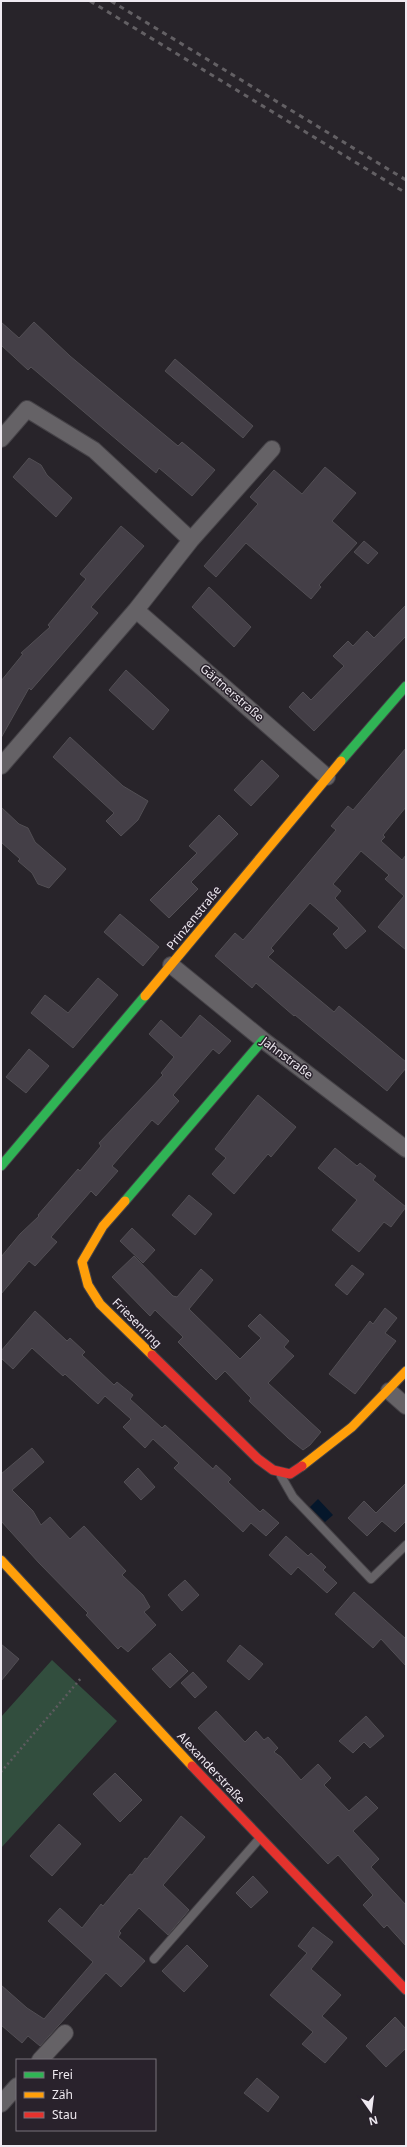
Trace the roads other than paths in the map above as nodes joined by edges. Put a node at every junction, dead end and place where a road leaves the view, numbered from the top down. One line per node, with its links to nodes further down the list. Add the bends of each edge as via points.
1 (1, 439): 3 (street, via 26,409 94,450)
2 (272, 448): 3 (street)
3 (191, 540): 4 (street)
4 (136, 610): 6 (street); 7 (street, Gärtnerstraße)
5 (406, 686): 7 (street, Prinzenstraße)
6 (1, 766)
7 (327, 777): 8 (street, Prinzenstraße)
8 (171, 965): 9 (street, Jahnstraße); 11 (street, Prinzenstraße)
9 (263, 1040): 10 (street, Jahnstraße); 15 (street, Friesenring, via 103,1226 82,1262 88,1285 100,1304 258,1459)
10 (406, 1149)
11 (1, 1166)
12 (406, 1371): 13 (street)
13 (389, 1391): 14 (street); 15 (street, via 355,1426 320,1455 290,1474)
14 (406, 1406)
15 (279, 1472): 16 (lane, via 293,1497 370,1580)
16 (406, 1545)
17 (1, 1560): 18 (street, Alexanderstraße)
18 (260, 1838): 19 (lane); 20 (street, Alexanderstraße)
19 (154, 1959)
20 (406, 1990)
21 (65, 2033): 22 (street)
22 (41, 2059)
23 (16, 2087): 24 (street)
24 (1, 2104)

